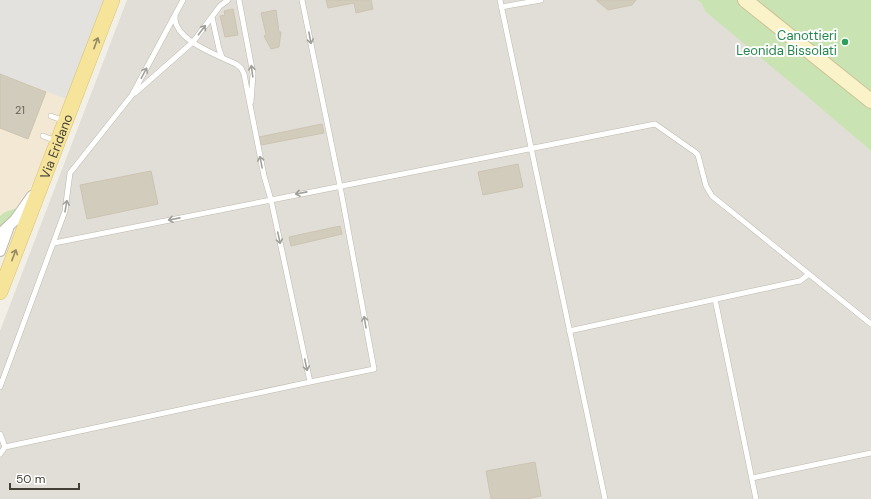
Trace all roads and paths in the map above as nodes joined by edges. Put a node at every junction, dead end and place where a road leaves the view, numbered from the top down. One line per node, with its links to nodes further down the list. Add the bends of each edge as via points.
1 (112, 0): 14 (main road, Via Eridano, one-way to 1)
2 (183, 0): 10 (lane)
3 (228, 0): 11 (lane)
4 (239, 0): 18 (lane, one-way to 4, via 254,74)
5 (302, 0): 25 (lane, one-way to 25)
6 (500, 0): 9 (lane)
7 (541, 0): 9 (lane)
8 (745, 0): 17 (street)
9 (502, 7): 23 (lane)
10 (174, 16): 12 (lane, via 182,34); 16 (lane, one-way to 10)
11 (212, 17): 12 (lane, one-way to 11); 13 (lane)
12 (193, 42): 13 (lane); 16 (lane)
13 (222, 57): 18 (lane, via 241,68)
14 (88, 63): 15 (lane); 24 (main road, Via Eridano)
15 (75, 78)
16 (132, 95): 29 (lane, one-way to 16, via 65,211 70,173)
17 (871, 101)
18 (251, 109): 26 (lane, one-way to 18)
19 (51, 116): 20 (lane)
20 (58, 119)
21 (43, 136): 22 (lane)
22 (51, 139)
23 (531, 148): 25 (lane); 31 (lane, via 655,124 698,155 706,186 712,196); 35 (lane)
24 (48, 166): 27 (street, via 23,210); 32 (main road, Via Eridano, one-way to 24)
25 (340, 186): 26 (lane, one-way to 26); 36 (lane, one-way to 25, via 374,369)
26 (271, 200): 29 (lane, one-way to 29); 36 (lane, one-way to 36)
27 (9, 227): 28 (street); 30 (street)
28 (0, 234)
29 (54, 243): 37 (lane)
30 (0, 251)
31 (809, 274): 33 (lane, via 795,282); 34 (lane)
32 (0, 292)
33 (715, 299): 35 (lane); 42 (lane)
34 (871, 324)
35 (569, 331): 43 (lane)
36 (310, 382): 39 (lane)
37 (0, 387)
38 (0, 434): 39 (lane)
39 (5, 447): 41 (lane)
40 (871, 453): 42 (lane)
41 (0, 454)
42 (752, 478): 44 (lane)
43 (605, 499)
44 (756, 499)

